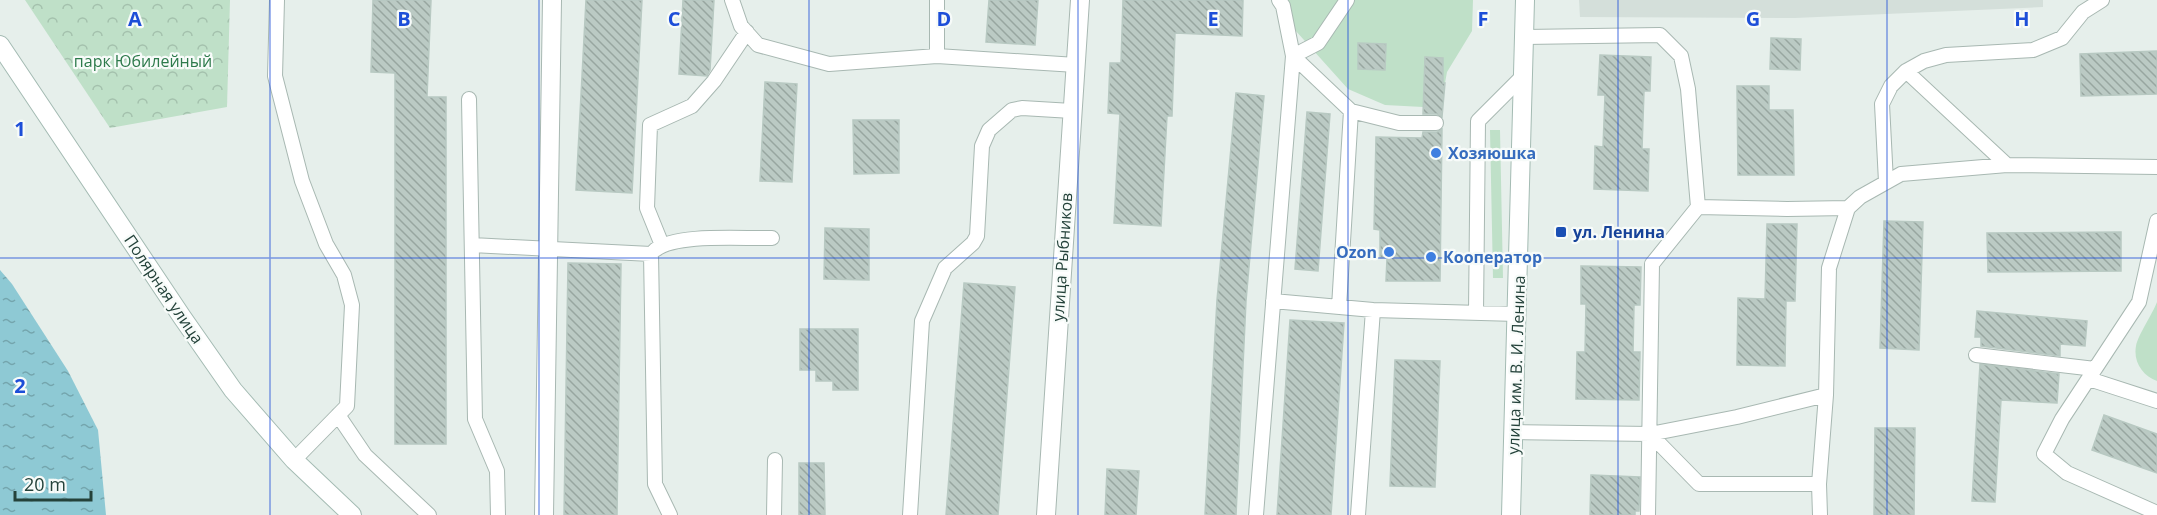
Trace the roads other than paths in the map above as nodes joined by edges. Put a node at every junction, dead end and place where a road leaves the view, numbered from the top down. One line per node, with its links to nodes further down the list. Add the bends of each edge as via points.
1 (277, 0): 41 (lane, via 275,76 302,182 326,244 344,275 352,305 347,406)
2 (552, 0): 30 (main road)
3 (732, 0): 10 (lane)
4 (937, 0): 13 (lane)
5 (1080, 0): 15 (main road, улица Рыбников)
6 (1279, 0): 14 (lane)
7 (1347, 0): 14 (lane, via 1318,43)
8 (1525, 0): 11 (main road, улица им. В. И. Ленина)
9 (2102, 0): 16 (lane, via 2084,12 2062,38 2033,50 1947,55)
10 (747, 32): 13 (lane, via 758,45 829,64); 31 (lane, via 692,106 650,126 646,208)
11 (1526, 37): 17 (main road, улица им. В. И. Ленина); 25 (lane, via 1660,35 1681,56 1686,78)
12 (0, 45): 44 (main road, Полярная улица, via 233,390)
13 (937, 56): 15 (lane)
14 (1293, 56): 20 (lane); 32 (lane)
15 (1076, 65): 19 (main road, улица Рыбников)
16 (1906, 71): 22 (lane); 24 (lane, via 1891,86 1882,104)
17 (1524, 75): 35 (lane, via 1478,122); 36 (main road, улица им. В. И. Ленина)
18 (469, 99): 29 (lane)
19 (1072, 111): 54 (lane, via 1012,110 989,130 982,146 977,236 945,268 922,321); 55 (main road, улица Рыбников)
20 (1352, 111): 21 (lane, via 1399,123); 33 (lane)
21 (1436, 123)
22 (2007, 165): 23 (lane); 24 (lane, via 1901,174)
23 (2157, 167)
24 (1886, 183): 26 (lane, via 1860,196)
25 (1698, 207): 26 (lane); 43 (lane, via 1652,264)
26 (1848, 208): 39 (lane, via 1829,268)
27 (2157, 221): 38 (lane, via 2139,302)
28 (772, 238): 31 (lane, via 680,240)
29 (472, 245): 30 (lane); 50 (lane, via 475,419 497,471)
30 (548, 248): 31 (lane); 51 (main road)
31 (657, 249): 52 (lane, via 655,484)
32 (1273, 301): 33 (lane); 56 (lane)
33 (1339, 307): 34 (lane)
34 (1373, 310): 35 (lane); 57 (lane)
35 (1476, 313): 36 (lane)
36 (1518, 314): 42 (main road, улица им. В. И. Ленина)
37 (1976, 355): 38 (lane)
38 (2092, 374): 40 (lane); 47 (lane, via 2044,454 2067,473)
39 (1826, 395): 43 (lane); 46 (lane)
40 (2157, 401)
41 (338, 415): 44 (lane); 49 (lane, via 365,455)
42 (1514, 432): 43 (lane); 58 (main road, улица им. В. И. Ленина)
43 (1650, 434): 46 (lane, via 1700,484); 59 (lane)
44 (294, 460): 48 (main road, Полярная улица)
45 (775, 460): 53 (lane)
46 (1819, 484): 60 (lane)
47 (2157, 513)
48 (352, 515)
49 (429, 515)
50 (498, 515)
51 (543, 515)
52 (670, 515)
53 (774, 515)
54 (910, 515)
55 (1046, 515)
56 (1256, 515)
57 (1358, 515)
58 (1511, 515)
59 (1648, 515)
60 (1820, 515)

